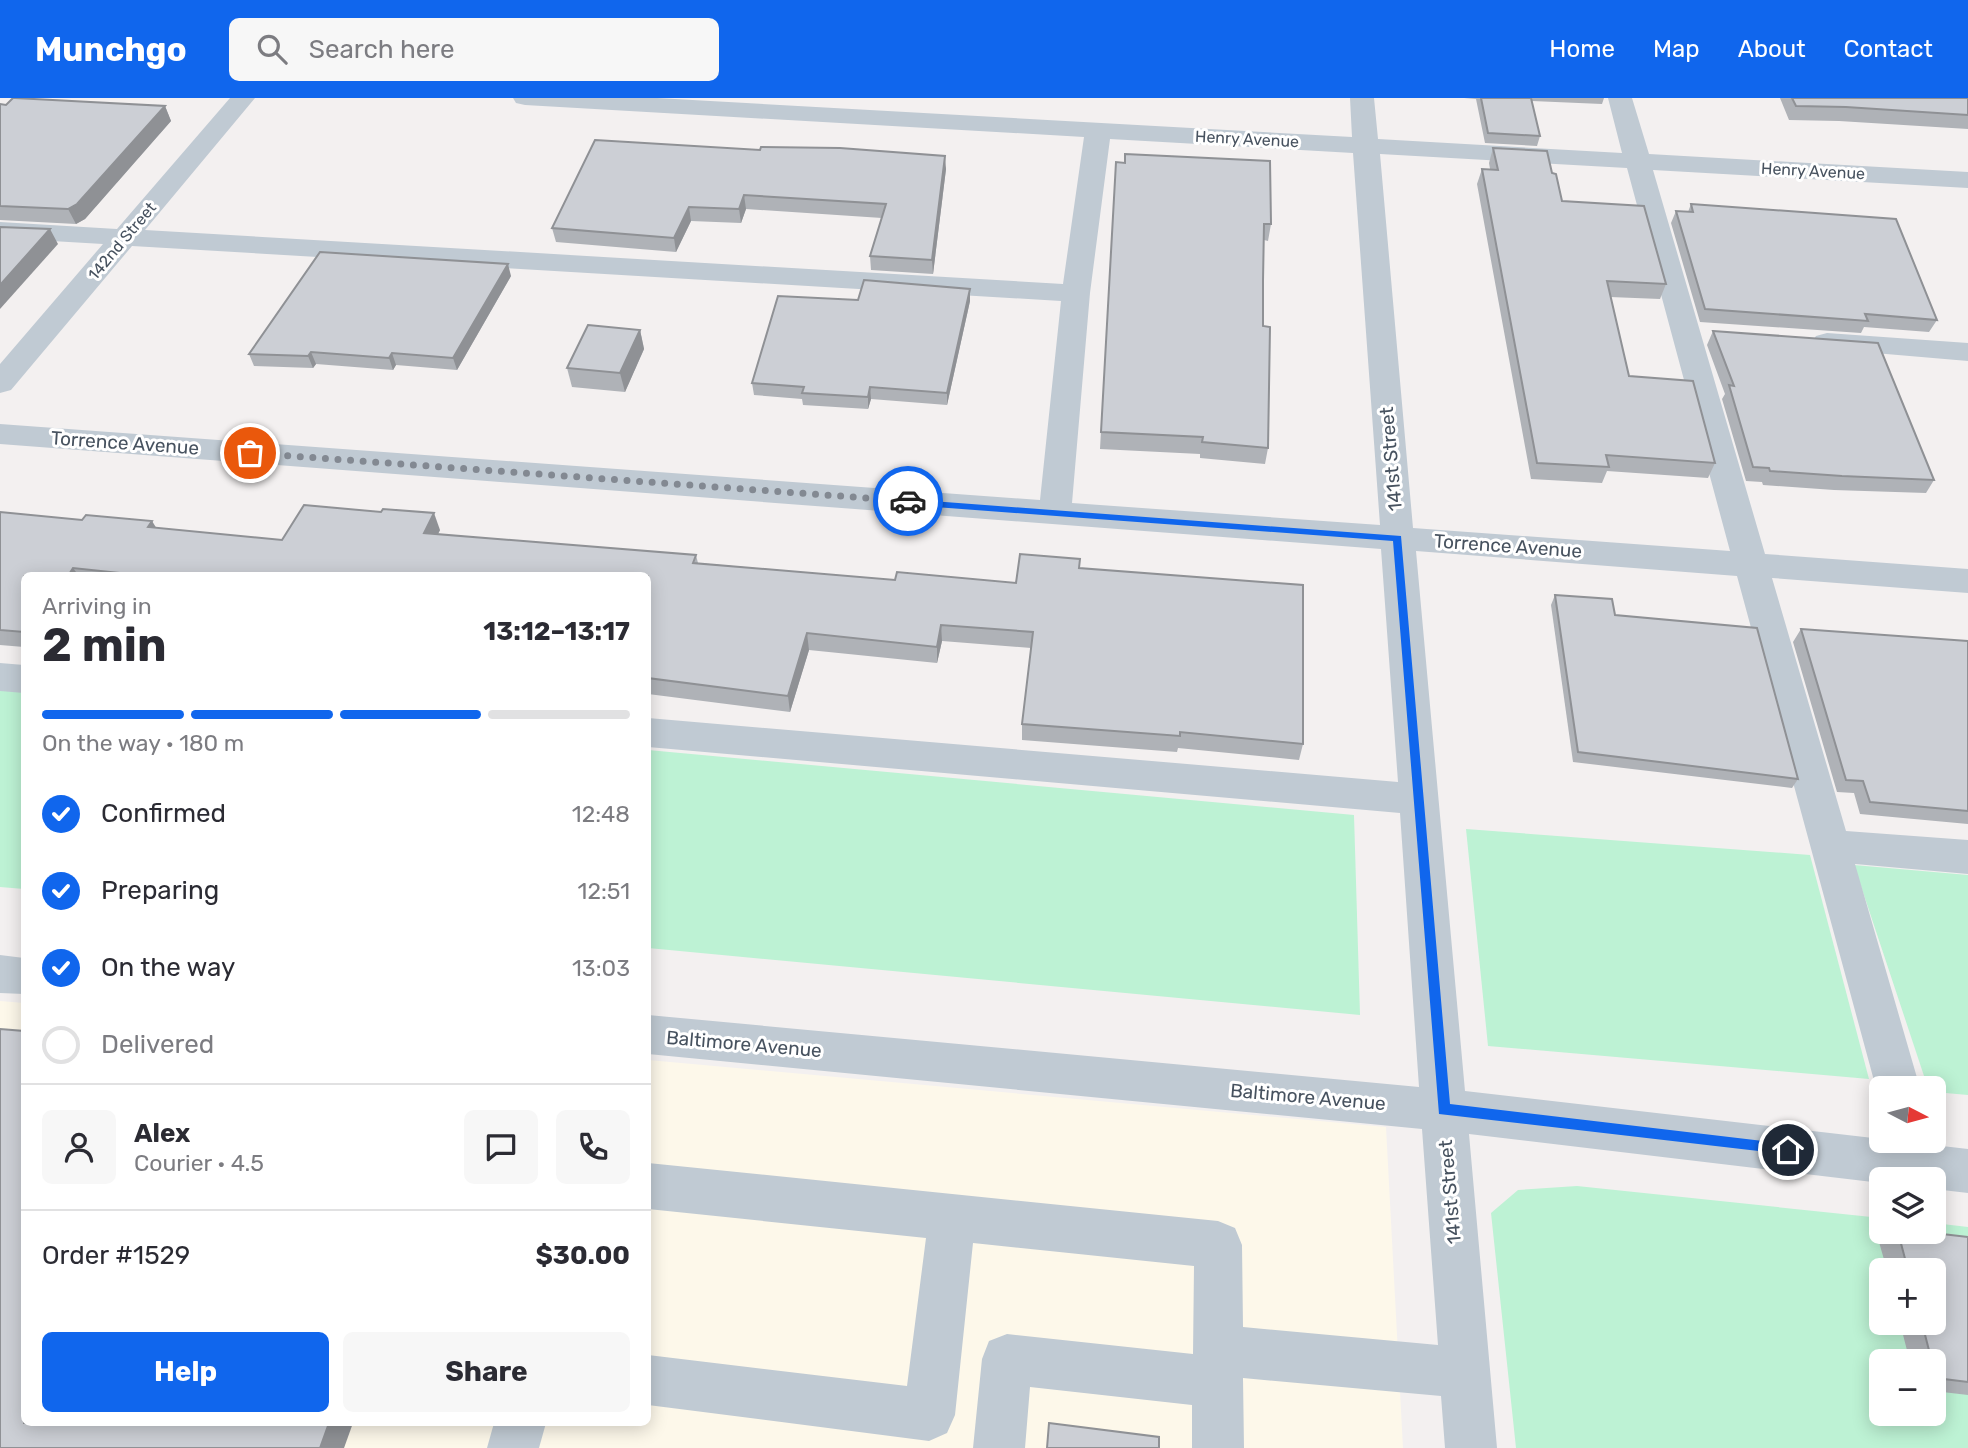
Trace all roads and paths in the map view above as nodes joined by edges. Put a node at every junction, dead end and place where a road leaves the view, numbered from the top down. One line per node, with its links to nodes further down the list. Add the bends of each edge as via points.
1 (243, 98): 10 (street, 142nd Street)
2 (525, 98): 5 (street, Henry Avenue)
3 (1362, 98): 6 (street, 141st Street)
4 (1620, 98): 7 (street)
5 (1098, 131): 6 (street, Henry Avenue); 11 (street)
6 (1366, 146): 7 (street, Henry Avenue); 17 (street, 141st Street)
7 (1638, 162): 8 (street, Henry Avenue); 18 (street, via 1699,333)
8 (1968, 180)
9 (0, 230): 10 (street)
10 (124, 238): 11 (street); 14 (street, 142nd Street)
11 (1076, 293): 16 (street)
12 (1793, 340): 13 (street)
13 (1968, 352)
14 (0, 383)
15 (0, 434): 16 (street, Torrence Avenue)
16 (1055, 512): 17 (street, Torrence Avenue)
17 (1397, 538): 18 (street, Torrence Avenue); 23 (street, 141st Street)
18 (1751, 565): 19 (street, Torrence Avenue); 24 (street)
19 (1968, 581)
20 (0, 677): 21 (street)
21 (21, 679)
22 (651, 733): 23 (street)
23 (1419, 799): 30 (street, 141st Street)
24 (1830, 846): 25 (street); 29 (street)
25 (1968, 857)
26 (0, 974): 27 (street)
27 (21, 976)
28 (651, 1035): 30 (street, Baltimore Avenue)
29 (1895, 1076)
30 (1444, 1110): 31 (street, Baltimore Avenue); 37 (street, 141st Street)
31 (1869, 1149)
32 (1917, 1153): 33 (street, Baltimore Avenue)
33 (1968, 1171)
34 (651, 1186): 35 (street)
35 (952, 1219): 36 (street, via 1218,1245); 38 (street, via 929,1415)
36 (1218, 1366): 37 (street); 41 (street, via 1007,1359); 42 (street)
37 (1465, 1373): 43 (street, 141st Street)
38 (651, 1380)
39 (519, 1426): 40 (street)
40 (513, 1448)
41 (999, 1448)
42 (1218, 1448)
43 (1471, 1448)

